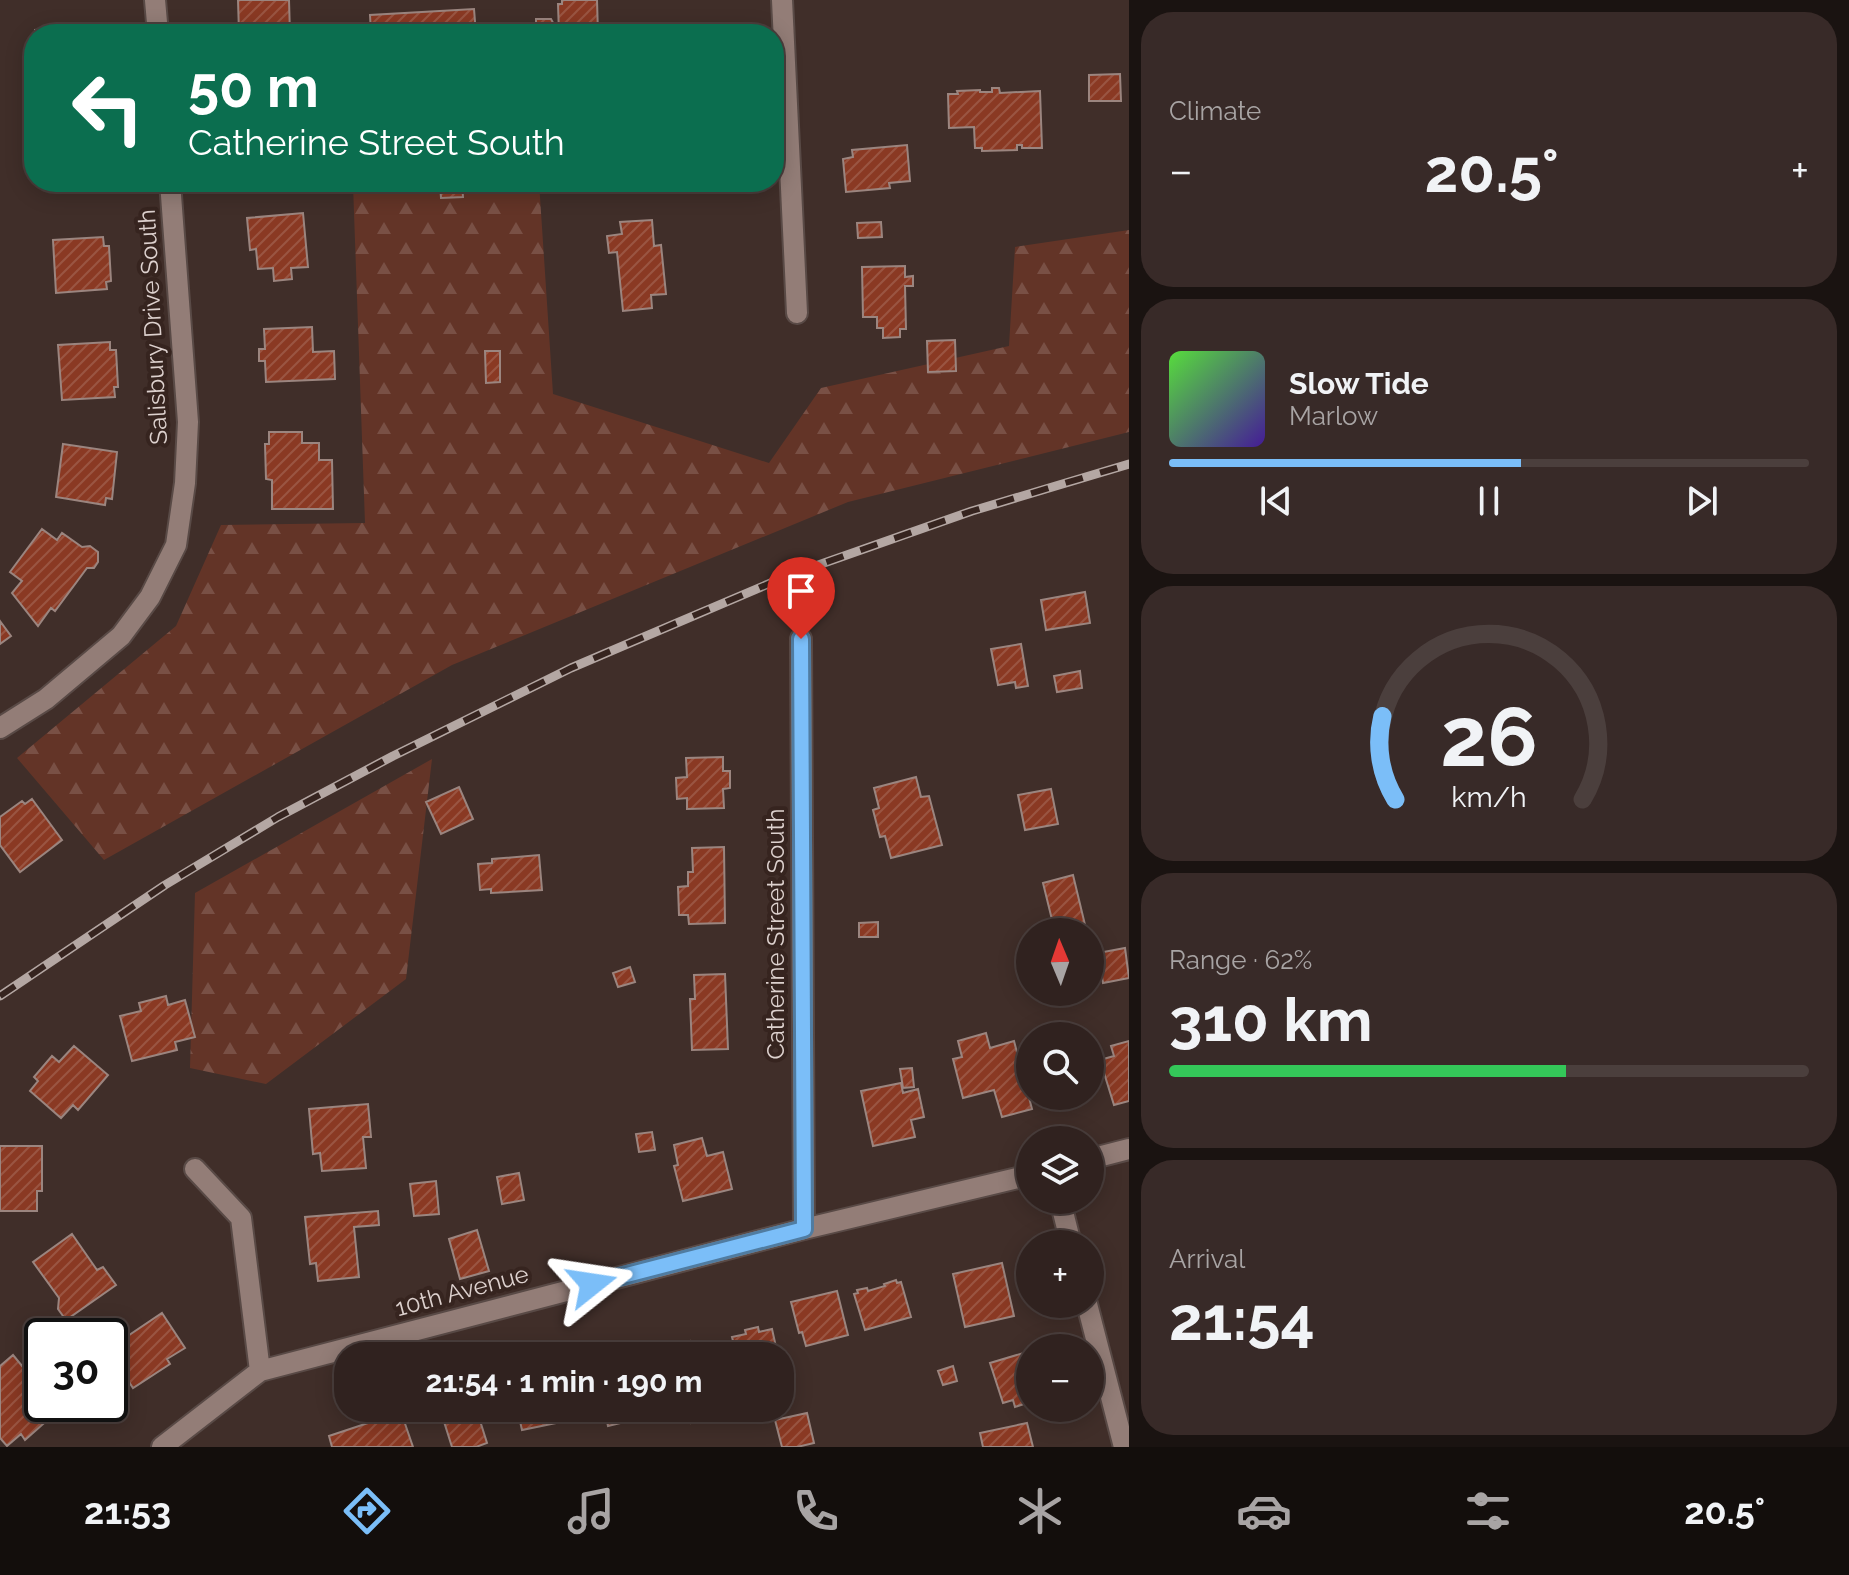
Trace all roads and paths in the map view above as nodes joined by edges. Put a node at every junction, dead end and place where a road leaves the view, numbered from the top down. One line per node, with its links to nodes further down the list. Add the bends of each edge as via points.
1 (155, 0): 3 (street)
2 (782, 0): 4 (street)
3 (157, 24)
4 (783, 24)
5 (784, 42): 7 (street)
6 (171, 192): 9 (street, Salisbury Drive South, via 188,422 176,545 150,597 121,636 46,699)
7 (797, 313)
8 (801, 639): 14 (street, Catherine Street South)
9 (0, 728)
10 (1129, 1149): 11 (street)
11 (1104, 1155)
12 (195, 1169): 16 (street, via 241,1218)
13 (1016, 1178): 14 (street, 10th Avenue)
14 (804, 1229): 16 (street, 10th Avenue)
15 (1091, 1318): 18 (street)
16 (260, 1371): 17 (street, 10th Avenue)
17 (162, 1447)
18 (1124, 1447)

